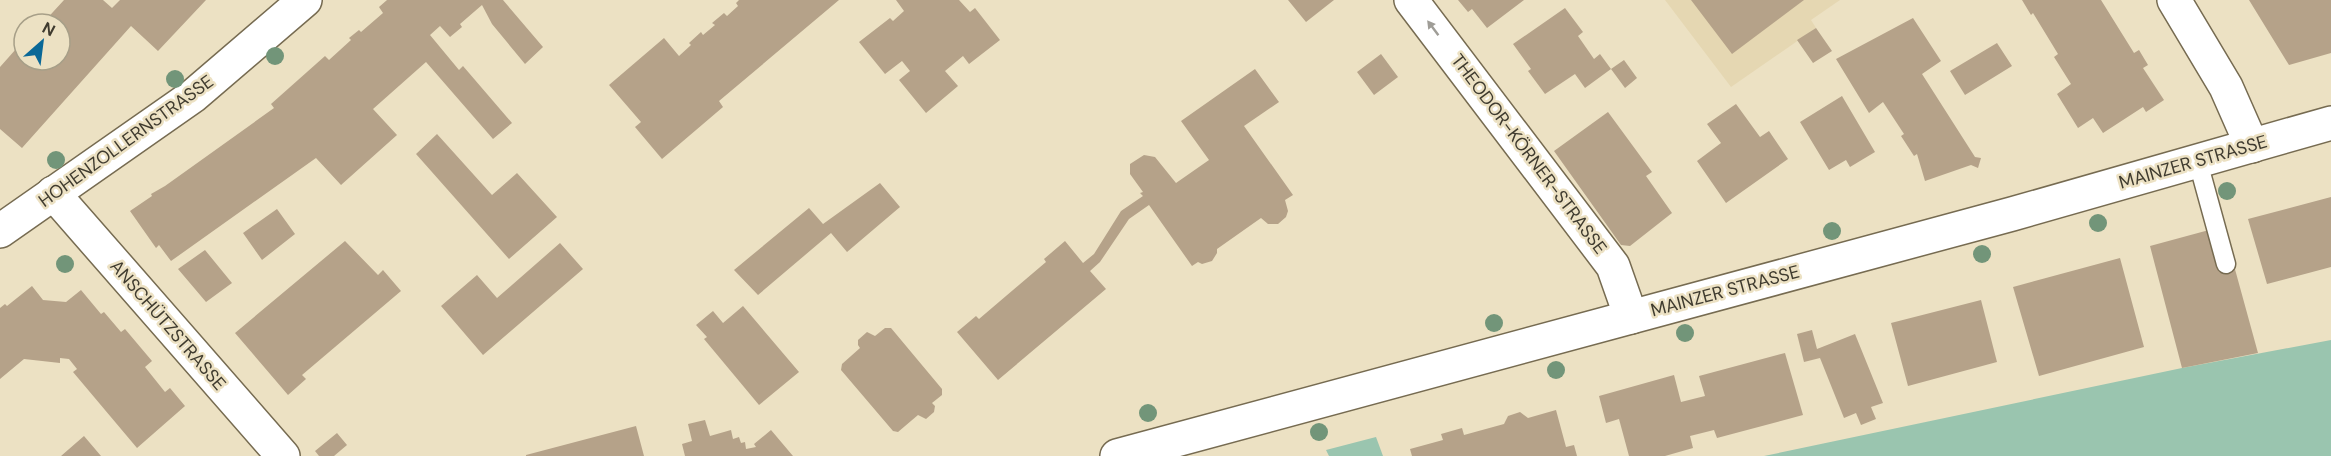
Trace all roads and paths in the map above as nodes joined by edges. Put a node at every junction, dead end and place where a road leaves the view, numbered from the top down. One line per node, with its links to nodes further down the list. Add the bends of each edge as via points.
1 (305, 0): 7 (street, HOHENZOLLERNSTRASSE, via 193,96)
2 (1412, 0): 10 (street, THEODOR-KÖRNER-STRASSE, one-way to 2, via 1613,266)
3 (2174, 0): 5 (street, via 2226,87)
4 (2331, 123): 5 (street, MAINZER STRASSE)
5 (2252, 146): 6 (street, MAINZER STRASSE)
6 (2198, 162): 9 (lane); 10 (street, MAINZER STRASSE)
7 (53, 193): 8 (street, HOHENZOLLERNSTRASSE); 11 (street, ANSCHÜTZSTRASSE)
8 (0, 231)
9 (2226, 264)
10 (1631, 317): 12 (street, MAINZER STRASSE)
11 (283, 456)
12 (1117, 456)

